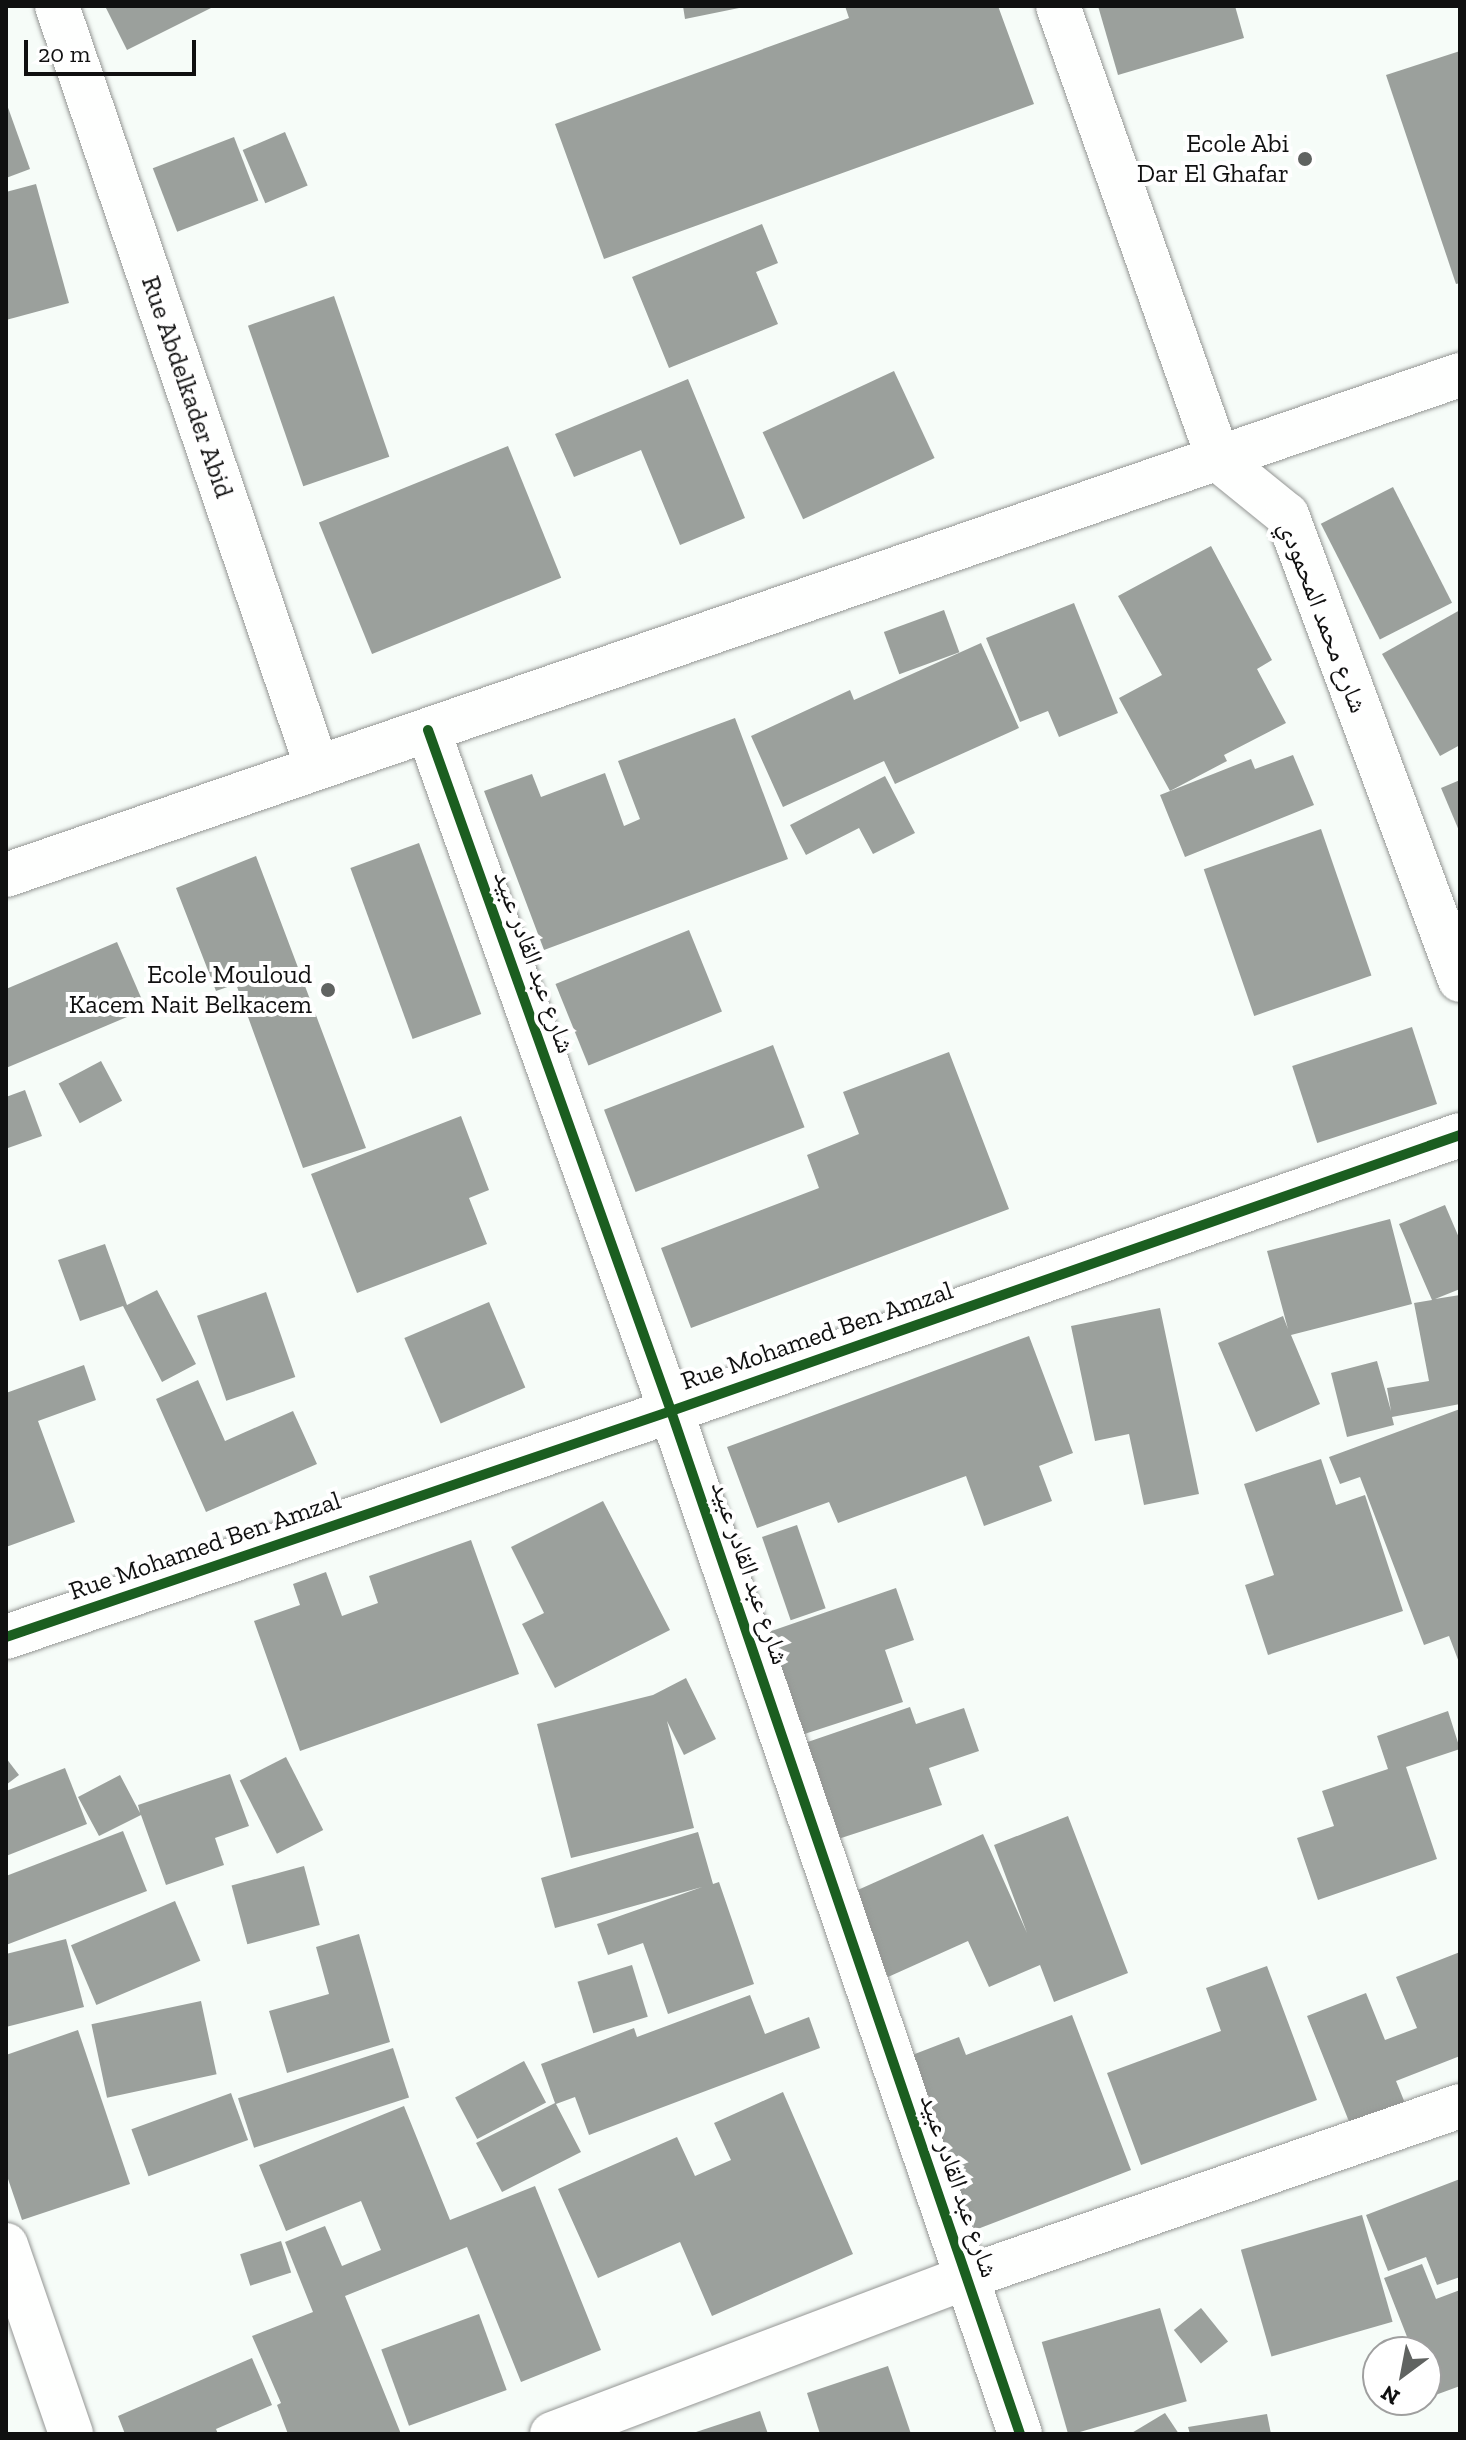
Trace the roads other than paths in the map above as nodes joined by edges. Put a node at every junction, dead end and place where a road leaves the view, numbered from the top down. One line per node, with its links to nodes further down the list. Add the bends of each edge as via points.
1 (57, 6): 6 (street, Rue Abdelkader Abid)
2 (1058, 6): 4 (street)
3 (1460, 375): 4 (street)
4 (1219, 460): 5 (street); 8 (street, شارع محمد المحمودي, via 1287,515)
5 (428, 730): 6 (street); 10 (street, شارع عبد القادر عبيد)
6 (317, 767): 7 (street)
7 (6, 875)
8 (1460, 980)
9 (1460, 1135): 10 (street, Rue Mohamed Ben Amzal)
10 (671, 1411): 11 (street, Rue Mohamed Ben Amzal); 14 (street, شارع عبد القادر عبيد)
11 (6, 1637)
12 (1460, 2106): 14 (street)
13 (6, 2245): 15 (street)
14 (967, 2277): 16 (street); 17 (street, شارع عبد القادر عبيد)
15 (71, 2434)
16 (552, 2434)
17 (1020, 2434)

